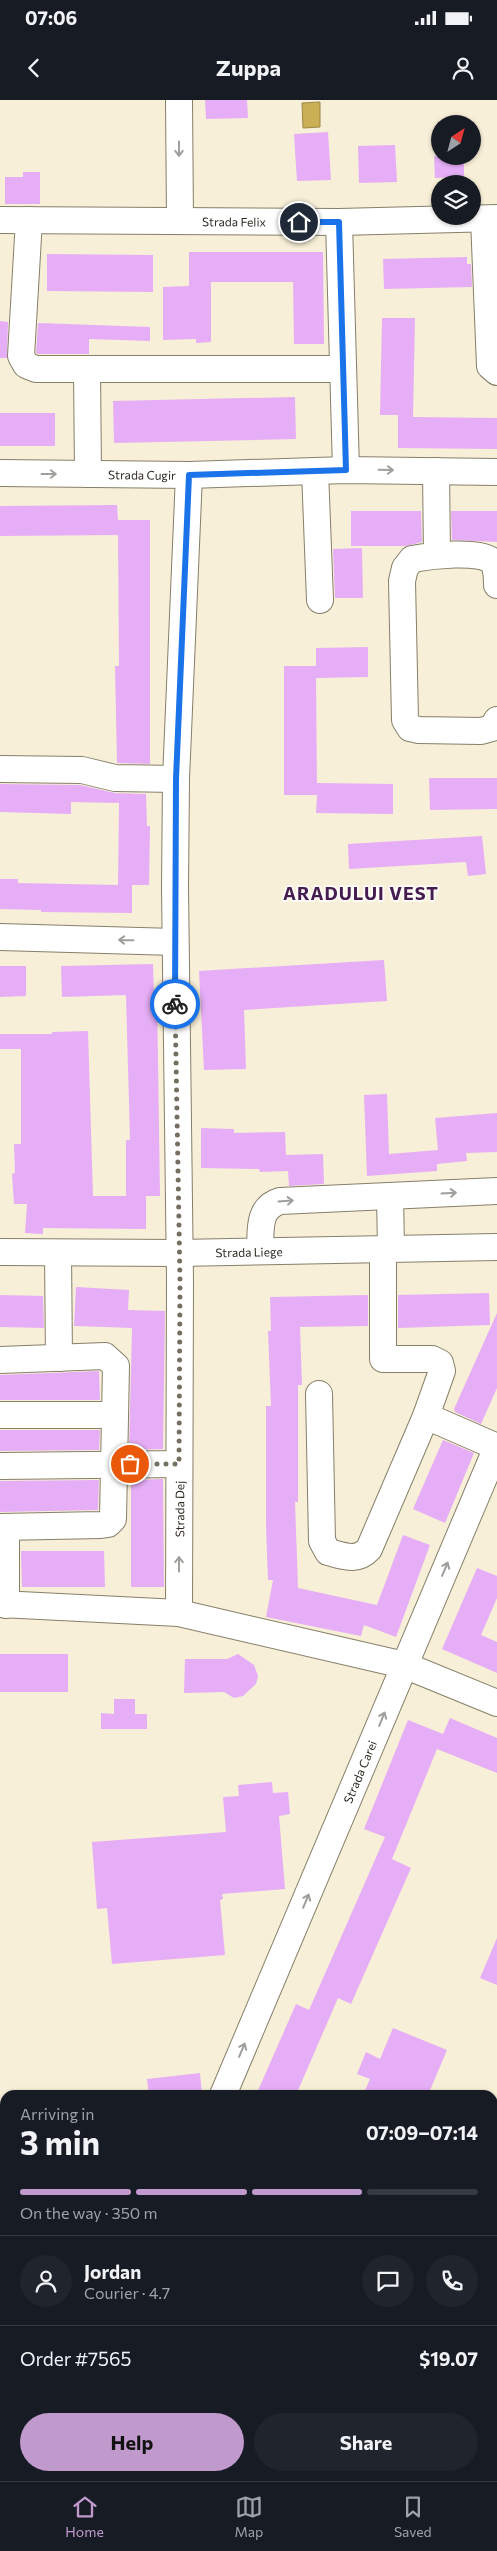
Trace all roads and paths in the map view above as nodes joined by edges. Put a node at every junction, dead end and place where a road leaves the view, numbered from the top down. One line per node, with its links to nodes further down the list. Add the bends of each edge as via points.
1 (179, 100): 5 (street, one-way to 5)
2 (491, 219): 6 (street, Strada Felix); 9 (street, via 490,366)
3 (0, 220): 4 (street, Strada Felix)
4 (29, 220): 5 (street, Strada Felix); 8 (street, via 21,356 26,366 36,369)
5 (180, 221): 6 (street, Strada Felix)
6 (339, 222): 7 (street)
7 (343, 369): 8 (street); 10 (street)
8 (87, 370): 15 (street)
9 (497, 372)
10 (346, 470): 11 (street, Strada Cugir); 12 (street, Strada Cugir, one-way to 12)
11 (315, 471): 16 (street, Strada Cugir); 19 (street)
12 (436, 471): 13 (street, Strada Cugir); 17 (street)
13 (497, 472)
14 (0, 474): 15 (street, Strada Cugir, one-way to 15)
15 (88, 474): 16 (street, Strada Cugir)
16 (189, 475): 22 (street, Strada Dej)
17 (437, 555): 18 (street, via 485,557 493,563); 20 (street, via 412,559 405,568 402,581 405,720 410,728 419,730 481,731 492,728)
18 (497, 585)
19 (320, 600)
20 (497, 720)
21 (0, 769): 22 (street, via 82,770 115,778)
22 (176, 779): 24 (street, Strada Dej)
23 (0, 937): 24 (street, one-way to 23)
24 (174, 942): 32 (street, Strada Dej)
25 (497, 1191): 26 (street, one-way to 25)
26 (390, 1196): 28 (street); 29 (street, one-way to 26, via 261,1222 270,1204)
27 (497, 1247): 28 (street, Strada Liege)
28 (387, 1249): 29 (street, Strada Liege); 38 (street, via 383,1360 432,1359 440,1363 442,1370)
29 (260, 1251): 32 (street, Strada Liege)
30 (0, 1252): 31 (street, Strada Liege)
31 (58, 1253): 32 (street, Strada Liege); 33 (street)
32 (179, 1253): 41 (street, Strada Dej)
33 (59, 1358): 34 (street); 37 (street, via 105,1356 112,1361 116,1366)
34 (0, 1360)
35 (319, 1394): 38 (street, via 322,1542 328,1552 345,1556 363,1555 369,1548)
36 (0, 1415): 37 (street)
37 (115, 1415): 40 (street)
38 (426, 1416): 39 (street)
39 (497, 1447): 46 (street, Strada Carei, one-way to 39)
40 (114, 1464): 41 (street); 42 (street); 43 (street, via 113,1518 108,1524)
41 (179, 1464): 45 (street, Strada Dej, one-way to 41)
42 (0, 1466)
43 (3, 1527): 44 (street)
44 (3, 1605): 45 (street)
45 (179, 1613): 46 (street)
46 (404, 1665): 47 (street); 48 (street, Strada Carei, one-way to 46)
47 (497, 1703)
48 (225, 2090)

